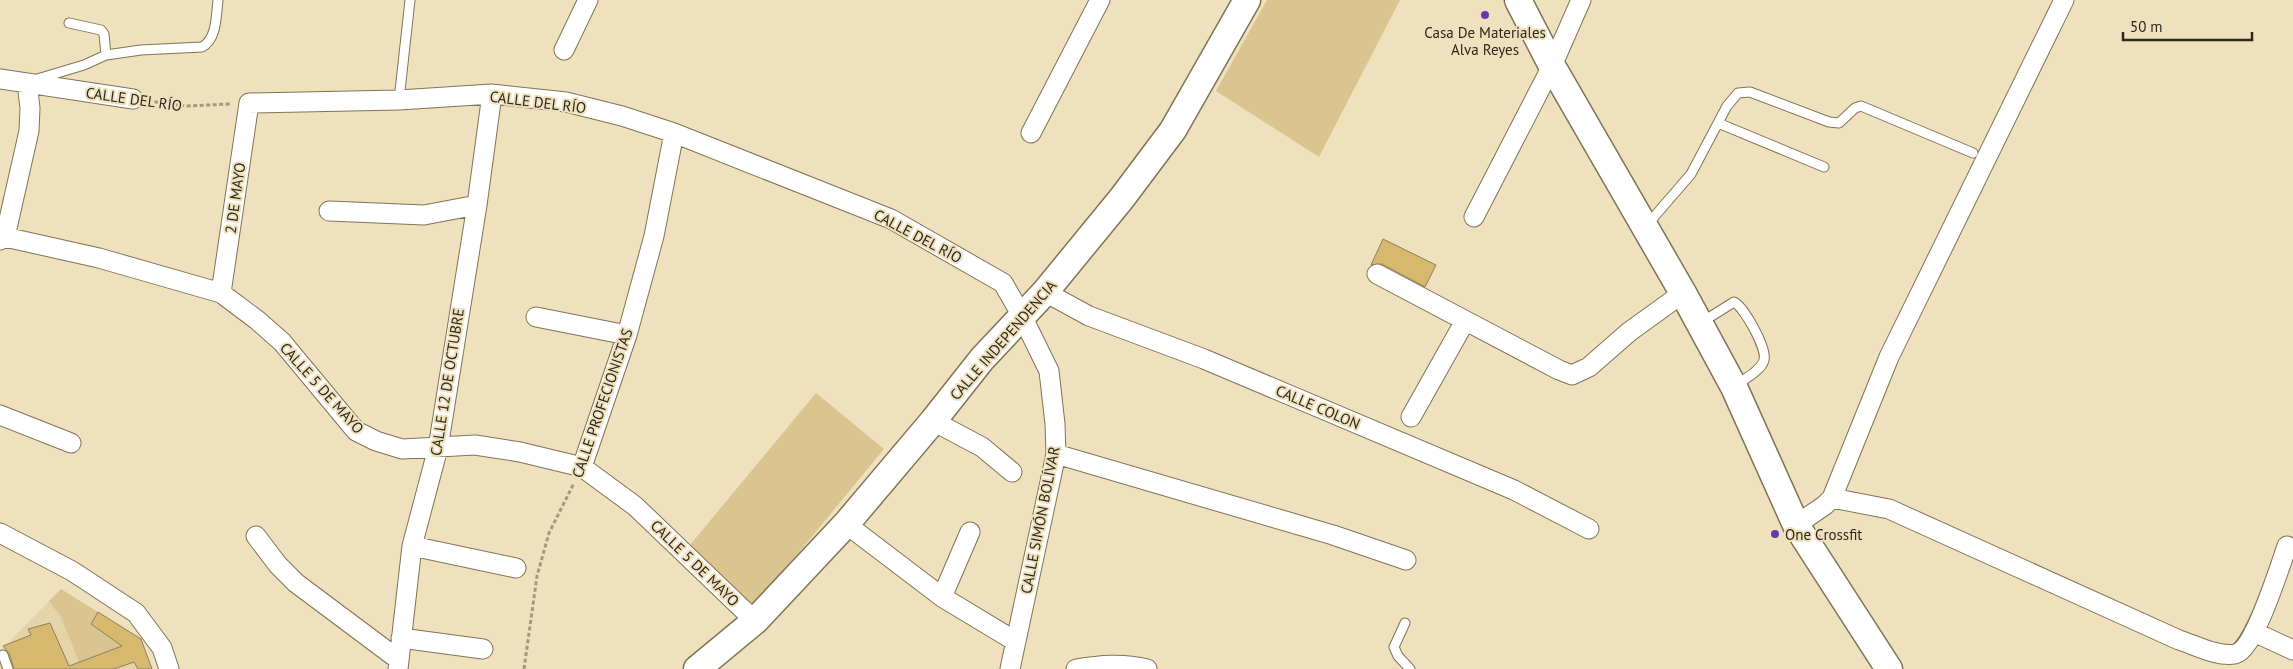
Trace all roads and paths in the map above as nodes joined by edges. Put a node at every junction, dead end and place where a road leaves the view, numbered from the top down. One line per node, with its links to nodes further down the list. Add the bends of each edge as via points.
1 (218, 0): 11 (lane, via 213,33 202,47)
2 (410, 0): 17 (lane)
3 (588, 0): 10 (street)
4 (1100, 0): 21 (street)
5 (1246, 0): 30 (street, CALLE INDEPENDENCIA, via 1174,130)
6 (1518, 0): 12 (street)
7 (1580, 0): 12 (street)
8 (2064, 0): 47 (street, via 1889,357)
9 (69, 22): 11 (lane, via 101,30)
10 (564, 50)
11 (106, 55): 14 (lane)
12 (1552, 66): 26 (street); 27 (street)
13 (0, 79): 14 (street, CALLE DEL RÍO)
14 (27, 83): 16 (street, CALLE DEL RÍO); 28 (street, via 29,131)
15 (492, 94): 17 (street, CALLE DEL RÍO); 20 (street, CALLE DEL RÍO, via 566,102); 24 (street, CALLE 12 DE OCTUBRE)
16 (132, 99): 18 (path, CALLE DEL RÍO, via 186,106)
17 (399, 100): 18 (street, CALLE DEL RÍO)
18 (249, 103): 31 (street, 2 DE MAYO)
19 (1718, 123): 22 (lane, via 1738,93 1750,92 1829,122 1839,122 1861,106); 23 (lane); 27 (lane, via 1691,174)
20 (674, 133): 33 (street, CALLE DEL RÍO, via 891,219 1003,284); 37 (street, CALLE PROFECIONISTAS, via 654,236)
21 (1031, 133)
22 (1973, 153)
23 (1824, 167)
24 (477, 205): 25 (street, via 424,215); 43 (street, CALLE 12 DE OCTUBRE)
25 (329, 211)
26 (1474, 218)
27 (1646, 227): 32 (street)
28 (2, 238): 31 (street, CALLE 5 DE MAYO, via 99,258)
29 (1377, 274): 35 (street)
30 (1045, 292): 33 (street, CALLE INDEPENDENCIA); 50 (street, CALLE COLON, via 1089,316 1204,359 1514,490)
31 (221, 293): 43 (street, CALLE 5 DE MAYO, via 282,342 356,431 402,449)
32 (1683, 293): 35 (street, via 1629,332 1589,367 1572,375); 36 (street)
33 (1022, 316): 41 (street, CALLE INDEPENDENCIA, via 982,359); 44 (street, CALLE SIMÓN BOLÍVAR, via 1049,371)
34 (536, 317): 37 (street)
35 (1465, 321): 40 (street)
36 (1700, 323): 38 (street); 38 (lane, via 1734,302 1743,309 1764,350 1764,360)
37 (627, 335): 45 (street, CALLE PROFECIONISTAS)
38 (1734, 387): 49 (street)
39 (0, 415): 42 (street)
40 (1411, 417)
41 (933, 421): 46 (street, via 982,447); 48 (street, CALLE INDEPENDENCIA)
42 (71, 443)
43 (438, 448): 45 (street, CALLE 5 DE MAYO, via 474,445); 54 (street, CALLE 12 DE OCTUBRE)
44 (1056, 454): 56 (street, via 1333,535); 63 (street, CALLE SIMÓN BOLÍVAR)
45 (582, 467): 59 (street, CALLE 5 DE MAYO, via 635,506); 70 (path, CALLE PROFECIONISTAS, via 549,533 537,576)
46 (1012, 472)
47 (1832, 498): 49 (street); 61 (street, via 1889,509 2179,640 2218,653 2236,654)
48 (846, 524): 58 (street); 59 (street, CALLE INDEPENDENCIA)
49 (1796, 525): 76 (street)
50 (1589, 529)
51 (970, 532): 58 (street)
52 (0, 533): 69 (street, via 64,566 136,613 162,648)
53 (256, 536): 67 (street, via 296,583)
54 (412, 546): 57 (street); 62 (street, CALLE 12 DE OCTUBRE)
55 (2287, 546): 61 (street)
56 (1406, 560)
57 (516, 568)
58 (942, 597): 63 (street)
59 (755, 621): 71 (street, CALLE INDEPENDENCIA)
60 (1404, 623): 75 (lane, via 1394,648)
61 (2254, 632): 65 (street)
62 (401, 638): 64 (street); 67 (street, CALLE 12 DE OCTUBRE)
63 (1016, 641): 72 (street, CALLE SIMÓN BOLÍVAR)
64 (483, 649)
65 (2293, 650)
66 (2, 655): 68 (lane)
67 (398, 664)
68 (8, 669)
69 (169, 669)
70 (524, 669)
71 (697, 669)
72 (1010, 669)
73 (1076, 669): 74 (street, via 1134,665)
74 (1147, 669)
75 (1410, 669)
76 (1889, 669)

